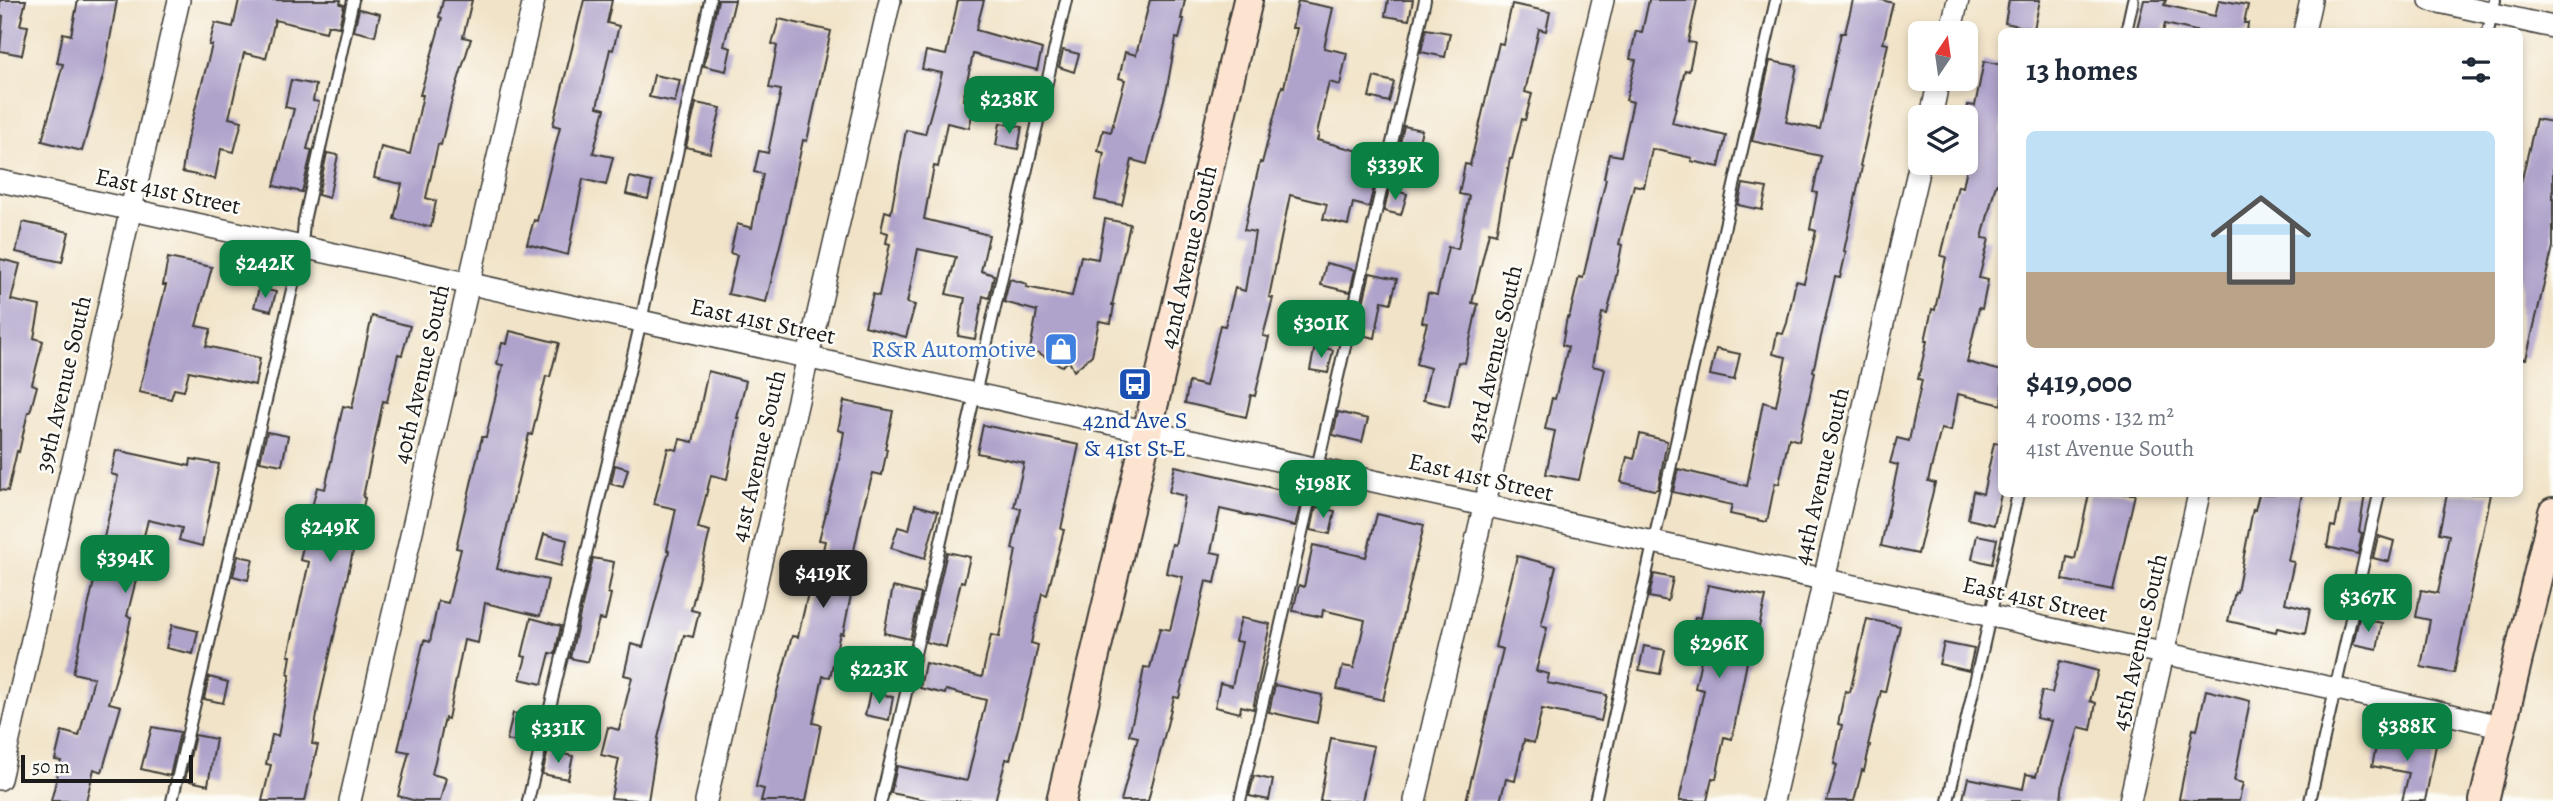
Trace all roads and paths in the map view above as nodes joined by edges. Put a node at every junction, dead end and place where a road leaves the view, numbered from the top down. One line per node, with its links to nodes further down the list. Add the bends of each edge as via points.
1 (179, 0): 22 (street, 39th Avenue South)
2 (353, 0): 23 (lane)
3 (534, 0): 24 (street, 40th Avenue South)
4 (710, 0): 25 (lane)
5 (890, 0): 26 (street, 41st Avenue South)
6 (1066, 0): 27 (lane)
7 (1248, 0): 28 (street, 42nd Avenue South)
8 (1425, 0): 29 (lane)
9 (1603, 0): 33 (street, 43rd Avenue South)
10 (1776, 0): 35 (lane)
11 (1958, 0): 16 (street)
12 (2133, 0): 18 (lane)
13 (2311, 0): 19 (street)
14 (2430, 0): 15 (street)
15 (2491, 15): 17 (street)
16 (1953, 21)
17 (2553, 27)
18 (2127, 28)
19 (2305, 28)
20 (1917, 175): 36 (street, 44th Avenue South)
21 (0, 181): 22 (street, East 41st Street)
22 (130, 210): 23 (street, East 41st Street); 41 (street, 39th Avenue South)
23 (302, 247): 24 (street, East 41st Street); 42 (lane)
24 (469, 284): 25 (street, East 41st Street); 43 (street, 40th Avenue South)
25 (641, 321): 26 (street, East 41st Street); 44 (lane)
26 (807, 357): 27 (street, East 41st Street); 45 (street, 41st Avenue South)
27 (974, 393): 28 (street, East 41st Street); 46 (lane)
28 (1147, 432): 29 (street, East 41st Street); 47 (street, 42nd Avenue South)
29 (1317, 467): 33 (street, East 41st Street); 48 (lane)
30 (2017, 497): 37 (lane)
31 (2198, 497): 38 (street, 45th Avenue South)
32 (2378, 497): 39 (lane)
33 (1486, 505): 35 (street, East 41st Street); 49 (street, 43rd Avenue South)
34 (2553, 512): 40 (street)
35 (1655, 543): 36 (street, East 41st Street); 50 (lane)
36 (1825, 580): 37 (street, East 41st Street); 51 (street, 44th Avenue South)
37 (1989, 616): 38 (street, East 41st Street); 52 (lane)
38 (2163, 653): 39 (street, East 41st Street); 53 (street, 45th Avenue South)
39 (2337, 689): 40 (street, East 41st Street); 54 (lane)
40 (2500, 726): 55 (street)
41 (0, 779)
42 (172, 801)
43 (350, 801)
44 (528, 801)
45 (706, 801)
46 (881, 801)
47 (1061, 801)
48 (1240, 801)
49 (1415, 801)
50 (1595, 801)
51 (1773, 801)
52 (1948, 801)
53 (2130, 801)
54 (2310, 801)
55 (2484, 801)

